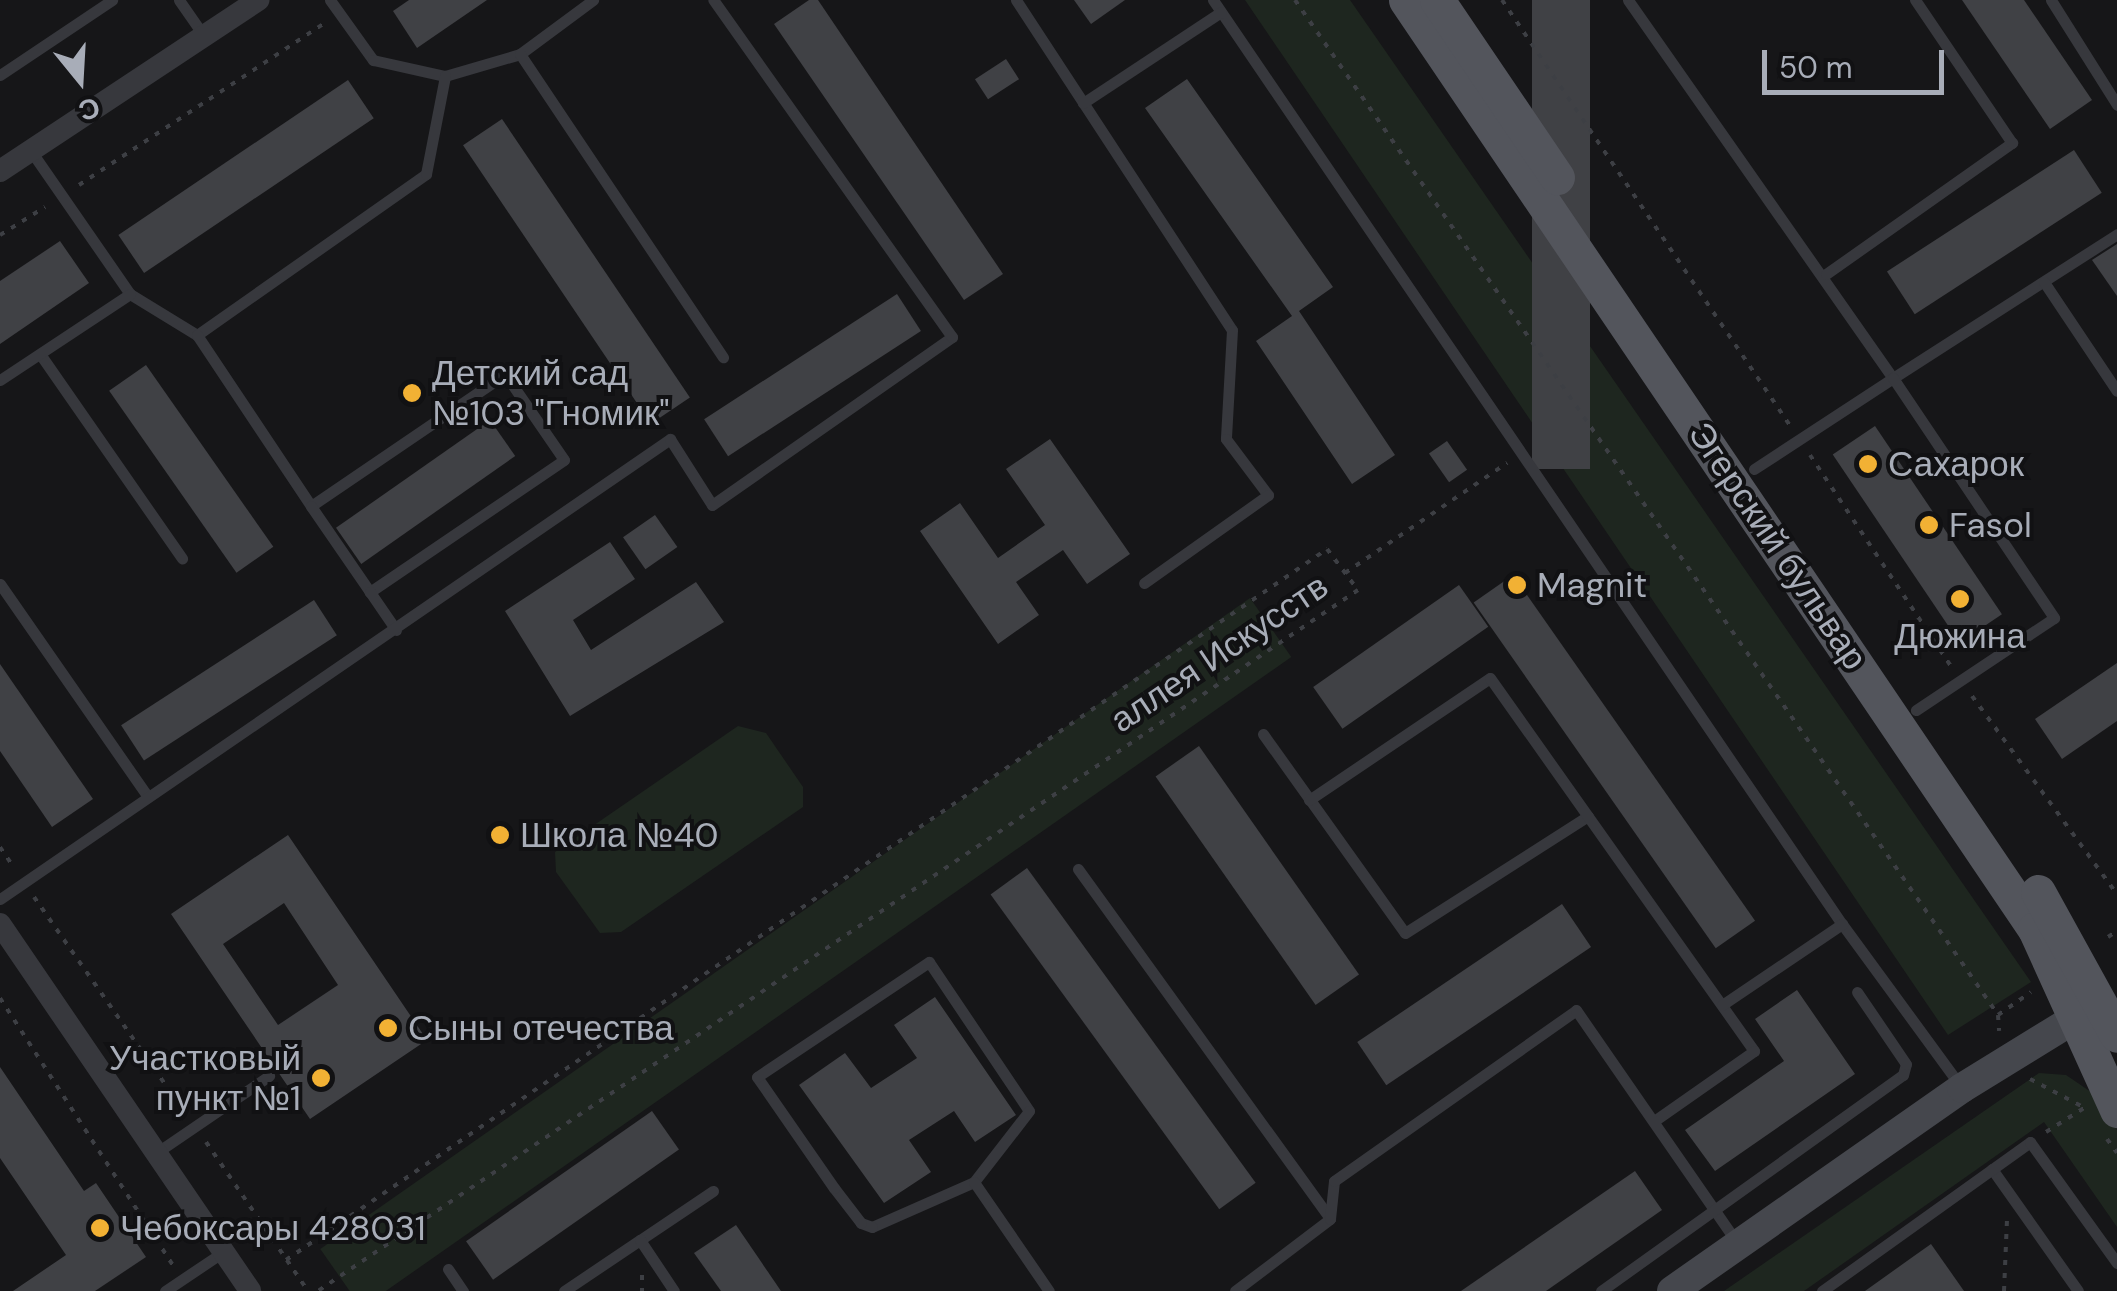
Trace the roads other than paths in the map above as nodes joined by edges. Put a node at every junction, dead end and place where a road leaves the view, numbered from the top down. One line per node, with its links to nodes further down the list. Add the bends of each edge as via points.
1 (112, 0): 17 (lane)
2 (179, 0): 15 (lane)
3 (258, 0): 15 (street)
4 (330, 0): 18 (lane, via 373,60)
5 (593, 0): 16 (lane)
6 (713, 0): 39 (lane, via 952,337 712,505 670,439)
7 (1016, 0): 19 (lane)
8 (1213, 0): 14 (lane)
9 (1406, 0): 33 (main road, Эгерский бульвар)
10 (1436, 0): 33 (main road, Эгерский бульвар)
11 (1628, 0): 24 (lane)
12 (1915, 0): 24 (lane, via 2012,143)
13 (2051, 0): 20 (lane)
14 (1221, 12): 19 (lane); 48 (lane)
15 (204, 36): 21 (street)
16 (520, 54): 18 (lane); 29 (lane)
17 (0, 75)
18 (445, 76): 27 (lane, via 426,174)
19 (1084, 103): 37 (lane, via 1232,330 1226,439 1268,495)
20 (2117, 104)
21 (31, 150): 22 (street); 26 (lane)
22 (0, 171)
23 (2117, 234): 25 (lane)
24 (1826, 274): 30 (lane)
25 (2044, 282): 30 (lane); 32 (lane)
26 (130, 294): 27 (lane); 28 (lane)
27 (197, 335): 34 (lane)
28 (40, 354): 31 (lane); 35 (lane)
29 (723, 357)
30 (1893, 378): 33 (lane); 40 (lane, via 2054,618)
31 (0, 380)
32 (2117, 392)
33 (1745, 475): 40 (main road, Эгерский бульвар); 50 (main road, Эгерский бульвар, via 2035,929)
34 (311, 506): 38 (lane); 38 (lane, via 505,374 515,388 564,460)
35 (182, 558)
36 (0, 584): 42 (lane)
37 (1144, 584)
38 (370, 592): 39 (lane)
39 (396, 630): 42 (lane)
40 (1916, 710): 50 (main road, Эгерский бульвар, via 2052,913)
41 (1263, 734): 43 (lane)
42 (148, 797): 46 (lane)
43 (1309, 800): 44 (lane, via 1405,933); 44 (lane, via 1490,678)
44 (1588, 816): 51 (lane)
45 (1078, 868): 62 (lane)
46 (0, 899)
47 (0, 924): 57 (street)
48 (1842, 924): 51 (lane); 54 (lane)
49 (1857, 992): 61 (lane, via 1906,1064 1903,1074)
50 (2097, 1004): 52 (main road, Эгерский бульвар); 54 (main road); 55 (main road, Эгерский бульвар)
51 (1722, 1005): 56 (lane, via 1754,1050)
52 (2117, 1035)
53 (269, 1076): 57 (lane)
54 (1962, 1088): 64 (main road)
55 (2100, 1109)
56 (1654, 1121): 61 (lane); 62 (lane, via 1576,1010 1334,1181)
57 (156, 1153): 65 (street)
58 (1992, 1169): 66 (lane, via 2030,1142); 77 (lane); 78 (lane)
59 (974, 1182): 59 (lane, via 1026,1120 1027,1101 929,962 757,1077 861,1222 892,1220); 73 (lane)
60 (713, 1191): 63 (lane)
61 (1716, 1210): 64 (lane); 75 (lane)
62 (1330, 1219): 74 (lane)
63 (640, 1240): 71 (lane); 72 (lane)
64 (1738, 1245): 76 (main road)
65 (223, 1252): 68 (lane); 69 (street)
66 (2117, 1264)
67 (448, 1269): 70 (lane)
68 (165, 1291)
69 (250, 1291)
70 (463, 1291)
71 (564, 1291)
72 (674, 1291)
73 (1048, 1291)
74 (1234, 1291)
75 (1601, 1291)
76 (1672, 1291)
77 (1822, 1291)
78 (2078, 1291)

